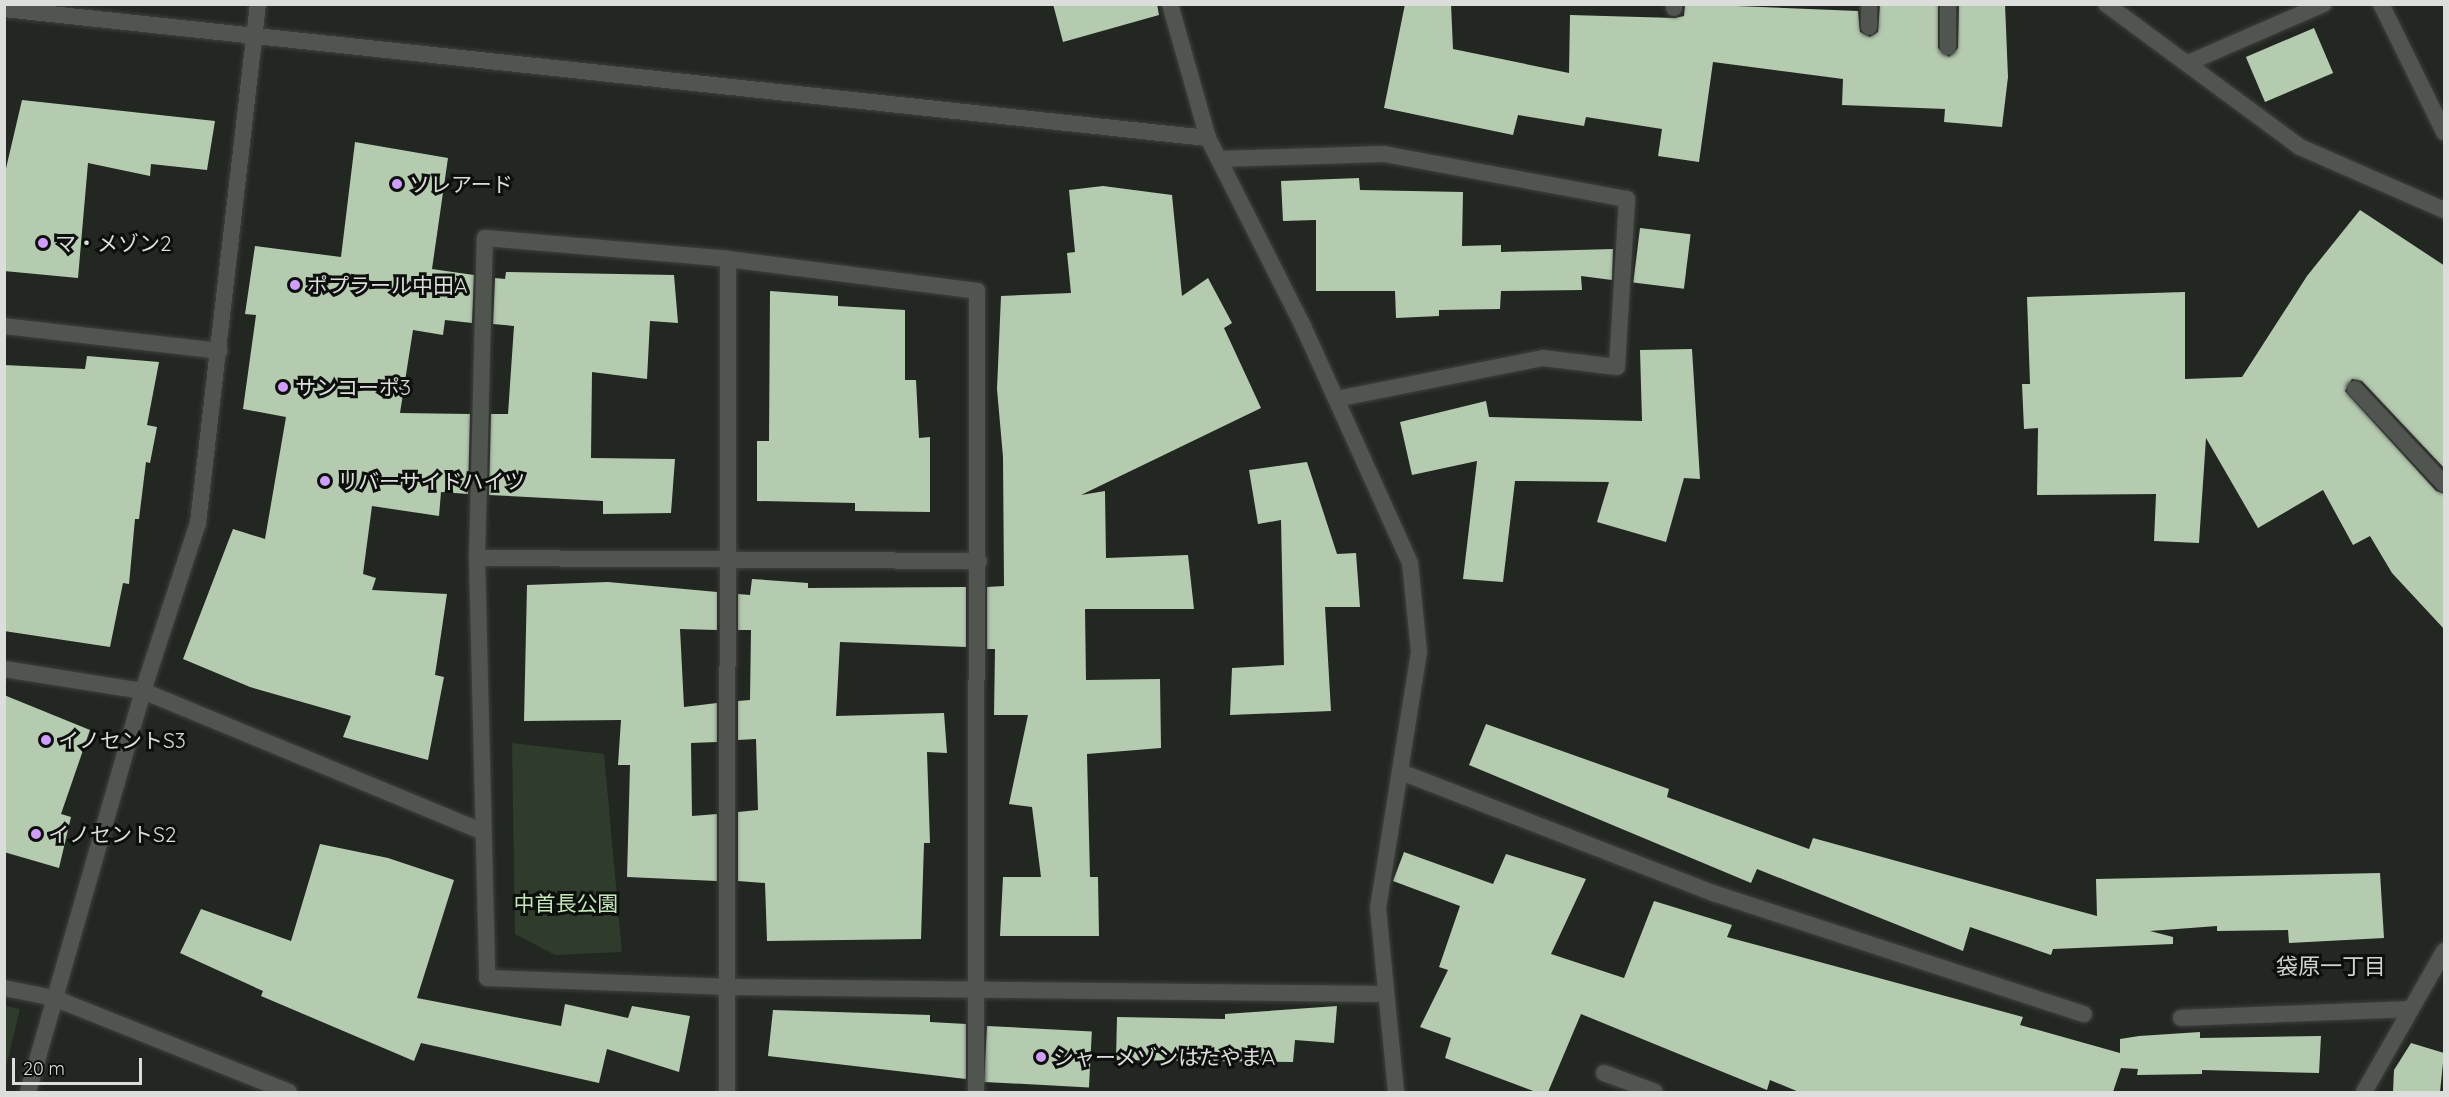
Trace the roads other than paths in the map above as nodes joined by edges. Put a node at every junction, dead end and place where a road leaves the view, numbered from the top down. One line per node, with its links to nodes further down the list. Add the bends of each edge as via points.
1 (258, 4): 10 (street)
2 (1170, 4): 14 (street)
3 (1869, 4): 9 (street)
4 (1948, 4): 11 (street)
5 (2106, 4): 12 (street)
6 (2324, 4): 12 (street)
7 (2381, 4): 13 (street)
8 (4, 9): 10 (street)
9 (1869, 27)
10 (256, 38): 14 (street); 19 (street)
11 (1948, 47)
12 (2188, 63): 16 (street, via 2300,147)
13 (2445, 132)
14 (1208, 138): 15 (street)
15 (1219, 159): 21 (street); 21 (street, via 1384,154 1627,199 1617,368 1543,358)
16 (2445, 210)
17 (728, 259): 23 (street, via 485,238); 24 (street); 25 (street, via 977,291)
18 (4, 326): 19 (street)
19 (220, 351): 27 (street, via 198,523)
20 (2355, 389): 22 (street)
21 (1336, 399): 28 (street, via 1410,563 1419,652)
22 (2445, 484)
23 (477, 558): 24 (street); 29 (street)
24 (726, 560): 25 (street); 31 (street)
25 (979, 561): 32 (street)
26 (4, 669): 27 (street)
27 (142, 691): 29 (street); 35 (street)
28 (1401, 772): 34 (street, via 1378,909); 37 (street, via 1716,894)
29 (483, 832): 31 (street, via 486,978)
30 (2445, 951): 36 (street)
31 (731, 987): 32 (street); 42 (street)
32 (979, 987): 34 (street); 43 (street)
33 (4, 988): 35 (street)
34 (1384, 994): 44 (street)
35 (54, 998): 40 (street); 41 (street)
36 (2411, 1009): 38 (street); 46 (street)
37 (2084, 1014)
38 (2181, 1017)
39 (1604, 1073): 45 (street)
40 (27, 1092)
41 (289, 1092)
42 (727, 1092)
43 (976, 1092)
44 (1396, 1092)
45 (1655, 1092)
46 (2364, 1092)

